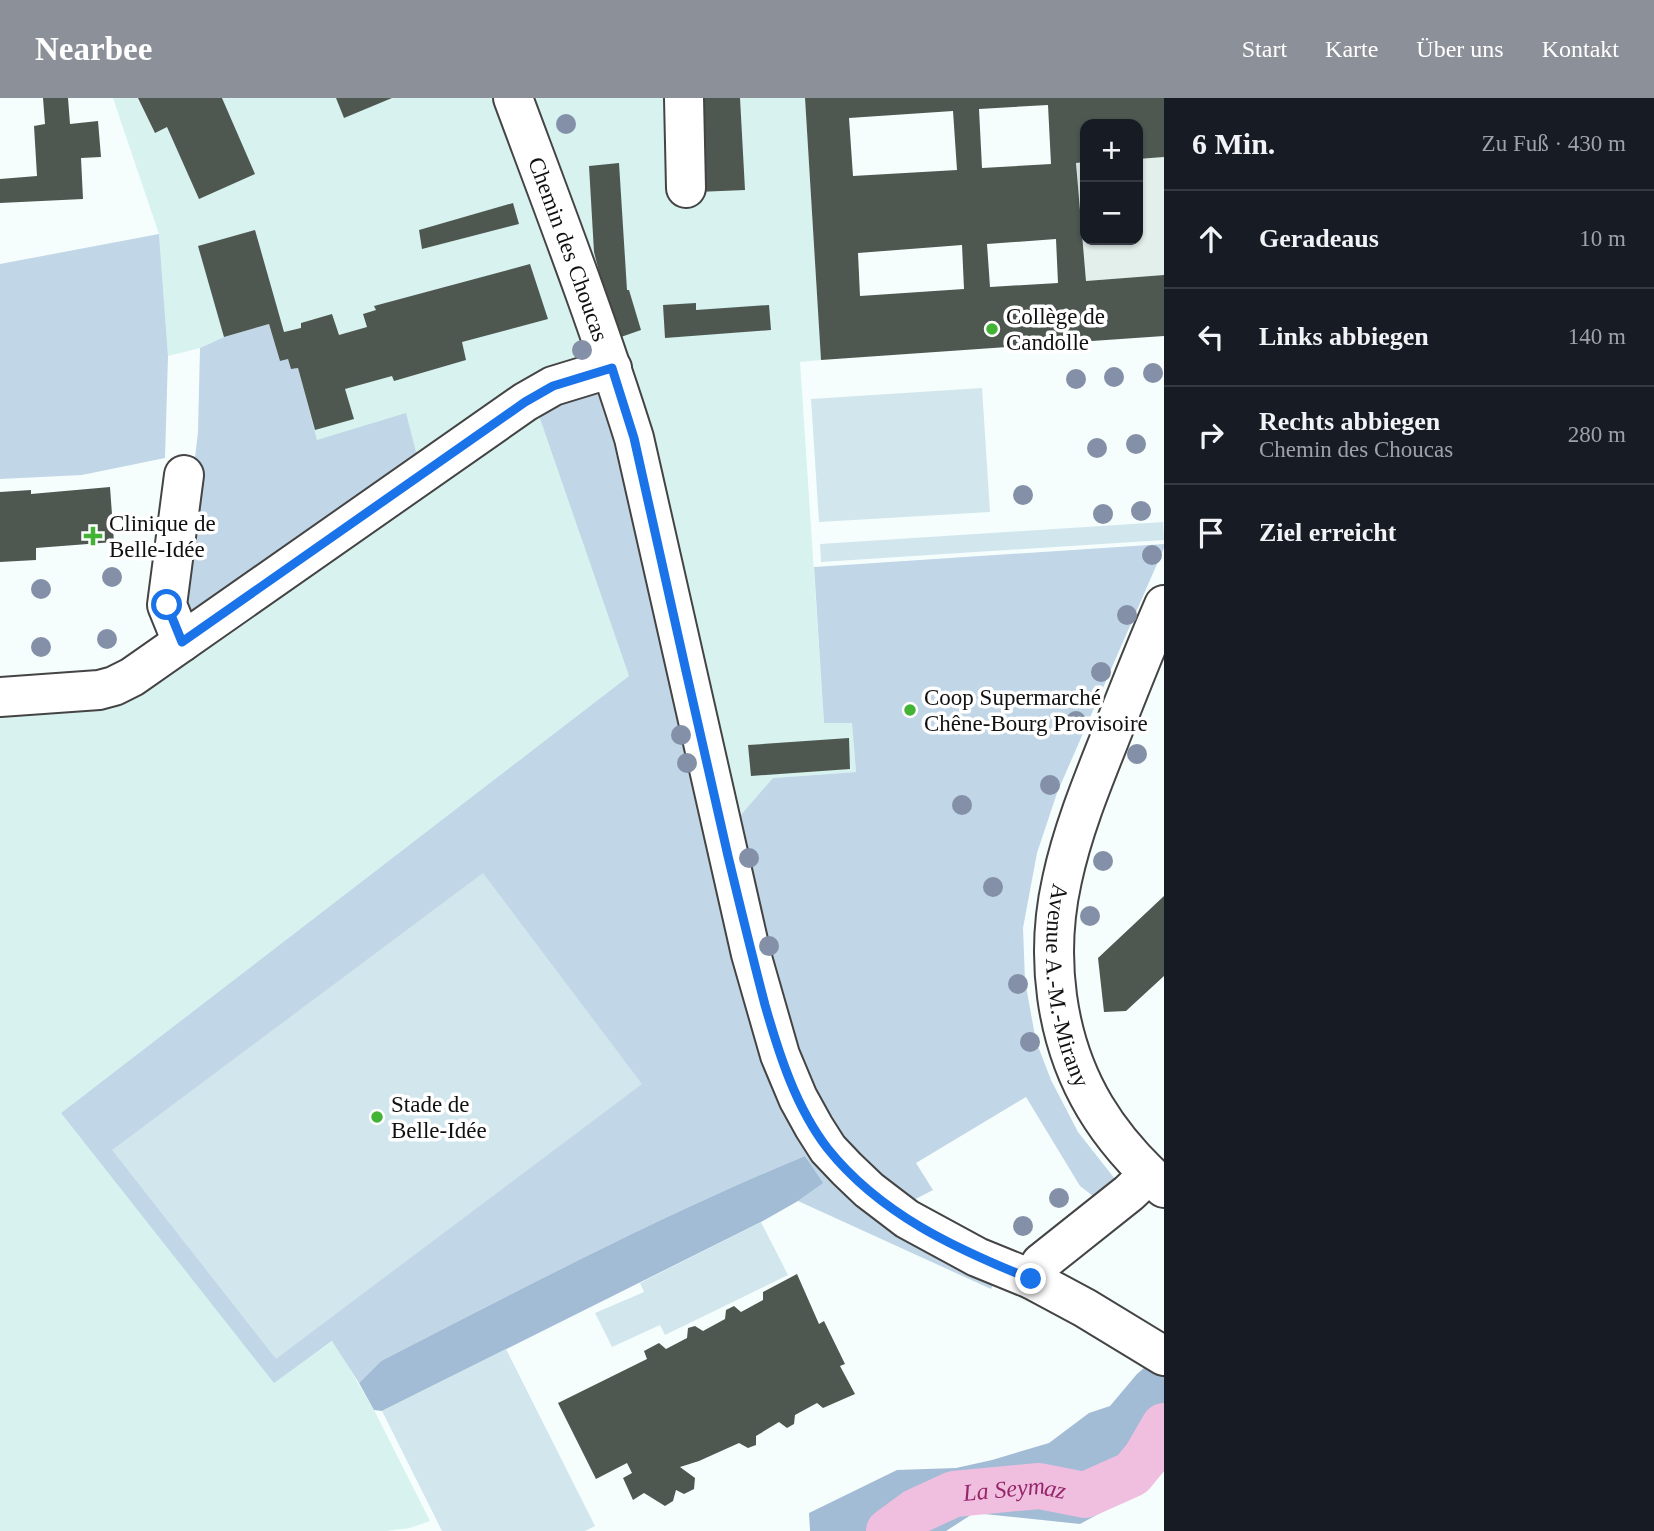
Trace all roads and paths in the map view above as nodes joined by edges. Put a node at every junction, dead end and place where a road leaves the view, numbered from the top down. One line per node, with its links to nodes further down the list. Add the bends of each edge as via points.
1 (513, 98): 4 (street, Chemin des Choucas)
2 (684, 98): 3 (street)
3 (686, 188)
4 (612, 368): 7 (street, via 553,386 525,402); 10 (street, Chemin des Choucas, via 634,438 751,954 779,1055 798,1098 828,1149 869,1190 948,1242)
5 (184, 475): 7 (street, via 167,605)
6 (1164, 605): 9 (street, Avenue A.-M.-Mirany, via 1082,808 1061,882 1054,937 1059,1012 1074,1061 1095,1107)
7 (182, 642): 8 (street, via 114,686)
8 (0, 697)
9 (1156, 1181): 10 (street, via 1129,1194 1041,1263)
10 (1031, 1279): 11 (street, Chemin des Choucas)
11 (1164, 1356)

